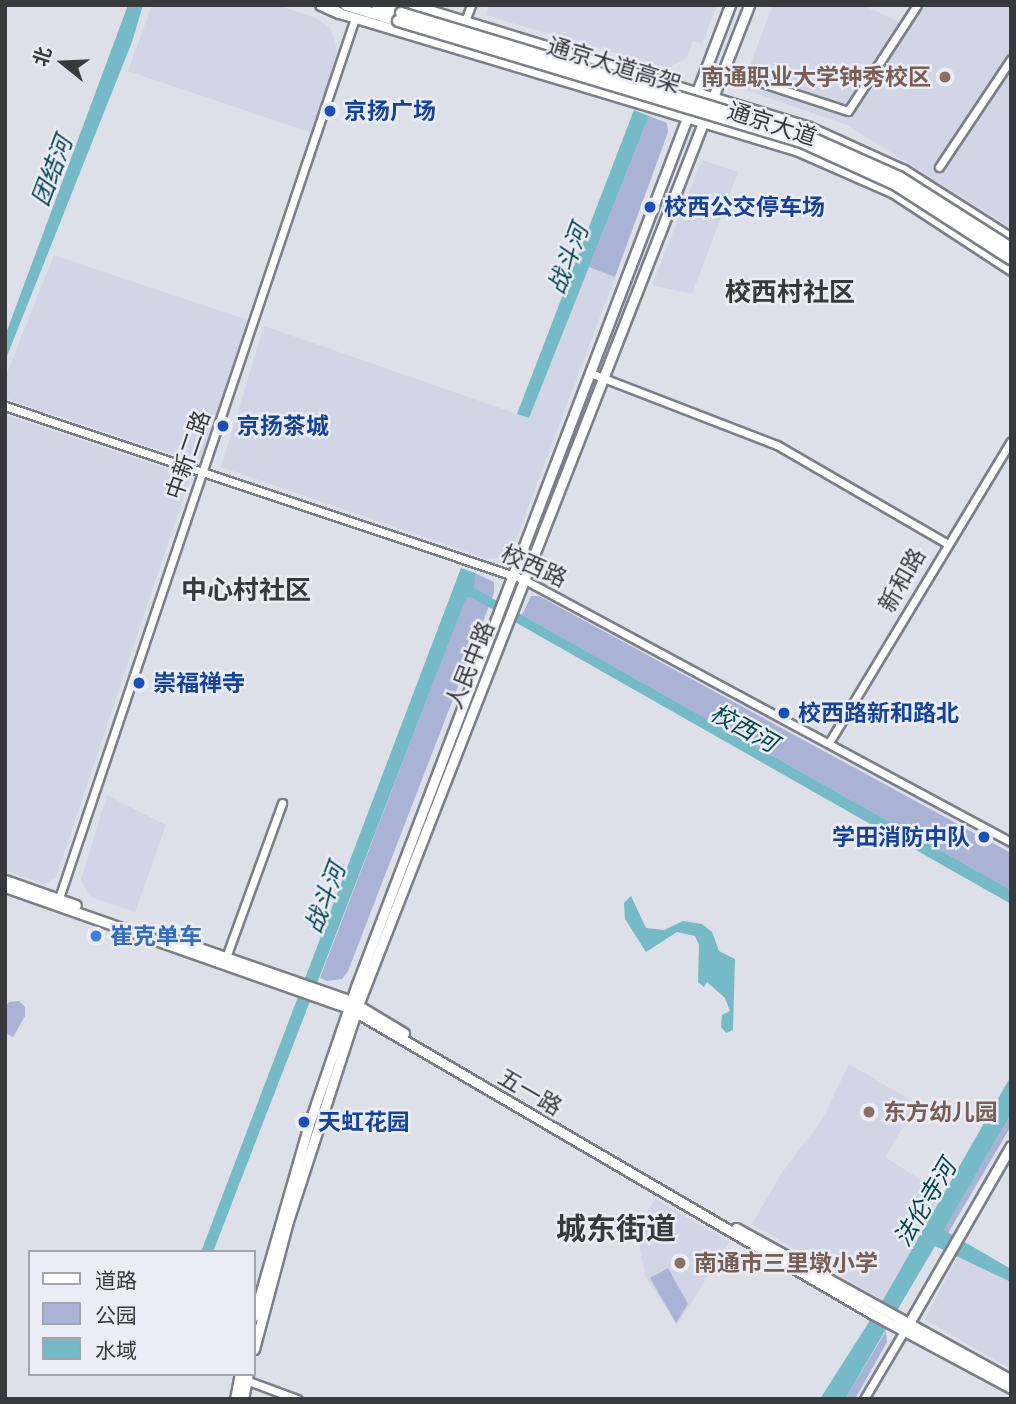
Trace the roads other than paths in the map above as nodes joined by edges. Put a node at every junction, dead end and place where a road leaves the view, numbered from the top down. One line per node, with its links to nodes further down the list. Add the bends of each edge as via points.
1 (313, 5): 9 (street)
2 (321, 5): 9 (highway, 通京大道高架)
3 (377, 5): 10 (highway, 通京大道高架)
4 (412, 5): 12 (main road, 通京大道)
5 (471, 5): 12 (street)
6 (730, 5): 15 (main road, 人民中路)
7 (749, 5): 16 (main road, 人民中路)
8 (916, 5): 14 (street, via 848,111)
9 (343, 9): 10 (highway, 通京大道高架); 11 (main road, 通京大道)
10 (400, 17): 23 (highway, 通京大道高架, bridge, via 805,135 900,177); 24 (highway, 通京大道高架, bridge, via 804,143 896,185)
11 (355, 18): 18 (main road, 通京大道); 29 (street, 中新二路)
12 (465, 21): 15 (main road, 通京大道)
13 (1011, 59): 21 (street)
14 (744, 77)
15 (697, 93): 16 (main road, 通京大道); 18 (main road, 人民中路)
16 (713, 97): 17 (main road, 通京大道); 19 (main road, 人民中路)
17 (767, 113): 20 (main road, via 751,124); 22 (main road, 通京大道, via 864,149 943,192)
18 (689, 118): 19 (main road, 通京大道); 26 (main road, 人民中路)
19 (702, 122): 20 (main road, 通京大道); 26 (main road, 人民中路)
20 (759, 139): 25 (main road, 通京大道, via 809,155 892,192)
21 (939, 167)
22 (1011, 238)
23 (1011, 248)
24 (1011, 259)
25 (1011, 270)
26 (597, 375): 30 (street, via 777,445); 31 (main road, 人民中路)
27 (5, 406): 29 (street, 校西路)
28 (1011, 441): 30 (street, 新和路)
29 (202, 473): 31 (street, 校西路); 37 (street, 中新二路)
30 (946, 543): 32 (street, 新和路)
31 (519, 577): 32 (street, 校西路); 40 (main road, 人民中路)
32 (830, 741): 34 (street, 校西路)
33 (282, 803): 38 (street)
34 (1011, 842)
35 (5, 880): 37 (main road, 五一路)
36 (5, 887): 37 (main road, 五一路)
37 (58, 901): 38 (main road, 五一路); 39 (main road, 五一路)
38 (223, 964): 39 (main road, 五一路)
39 (300, 986): 40 (main road, 五一路)
40 (353, 1006): 42 (main road, 人民中路, via 305,1137); 43 (main road, 五一路); 44 (main road, 人民中路)
41 (1011, 1146): 43 (main road)
42 (256, 1309)
43 (906, 1329): 46 (main road, 五一路); 47 (main road, 五一路); 51 (street)
44 (256, 1341)
45 (243, 1377): 48 (main road); 49 (main road); 50 (street)
46 (1011, 1380)
47 (1011, 1388)
48 (235, 1399)
49 (243, 1399)
50 (298, 1399)
51 (864, 1399)

